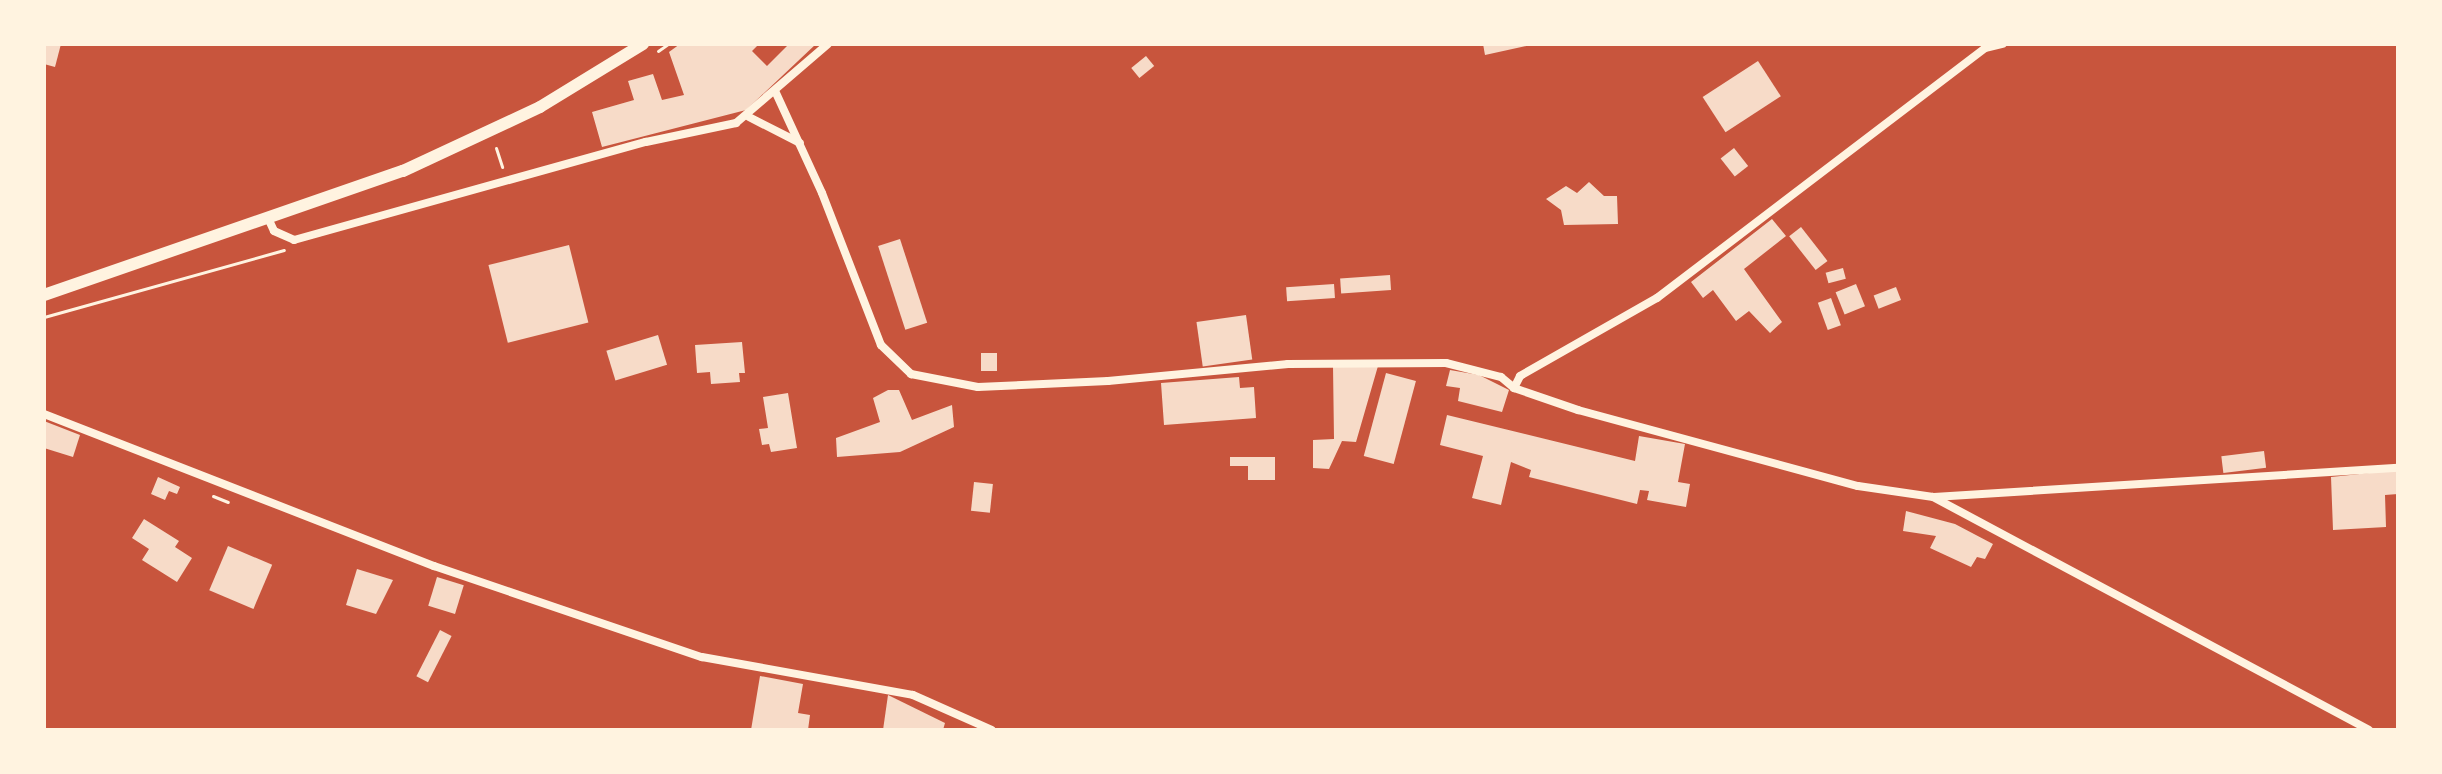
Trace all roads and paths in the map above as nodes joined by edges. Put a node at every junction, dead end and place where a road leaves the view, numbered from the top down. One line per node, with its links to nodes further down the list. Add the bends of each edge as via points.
1 (643, 44): 9 (main road, via 489,132 403,171)
2 (828, 44): 4 (street)
3 (2003, 44): 13 (street, via 1985,48 1657,298 1520,376)
4 (776, 93): 5 (street); 6 (street)
5 (749, 117): 6 (street); 8 (street)
6 (800, 143): 13 (street, via 881,345 894,364 930,381 978,387 1400,361 1446,363 1501,377)
7 (496, 148): 8 (path)
8 (507, 183): 9 (street, via 294,240 282,238)
9 (268, 218): 11 (main road)
10 (293, 247): 12 (path)
11 (44, 295)
12 (44, 317)
13 (1514, 388): 16 (street, via 1858,486)
14 (44, 414): 17 (street, via 434,566 702,657 913,695)
15 (2398, 468): 16 (street)
16 (1933, 497): 18 (street)
17 (992, 730)
18 (2369, 730)

